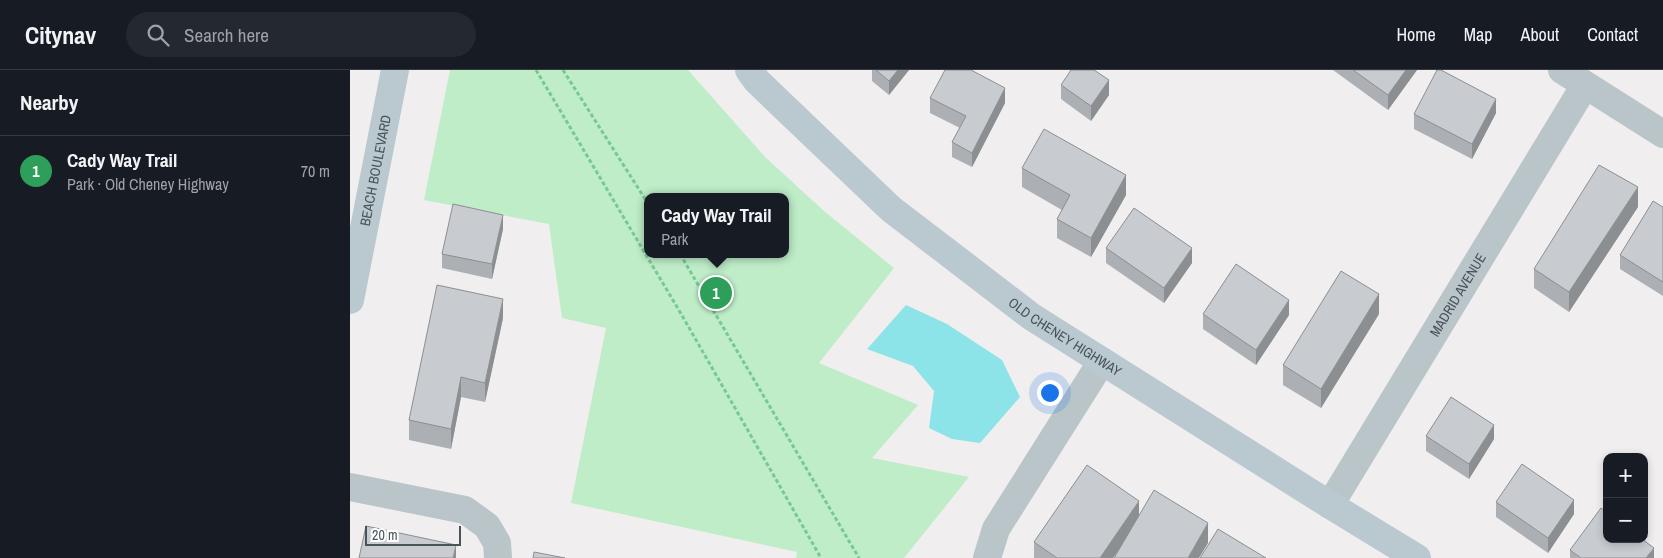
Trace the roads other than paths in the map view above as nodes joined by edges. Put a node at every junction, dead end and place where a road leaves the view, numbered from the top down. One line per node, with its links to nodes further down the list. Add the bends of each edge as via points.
1 (395, 70): 6 (street, BEACH BOULEVARD)
2 (749, 70): 8 (street, OLD CHENEY HIGHWAY, via 891,209 1032,317)
3 (1562, 70): 4 (street)
4 (1585, 85): 5 (street); 10 (street, MADRID AVENUE)
5 (1663, 134)
6 (357, 230): 7 (street, BEACH BOULEVARD)
7 (350, 300)
8 (1102, 361): 10 (street, OLD CHENEY HIGHWAY); 12 (street, via 996,529)
9 (350, 487): 11 (street, via 465,510 487,526 497,543)
10 (1330, 505): 13 (street, OLD CHENEY HIGHWAY)
11 (498, 558)
12 (987, 558)
13 (1417, 558)

